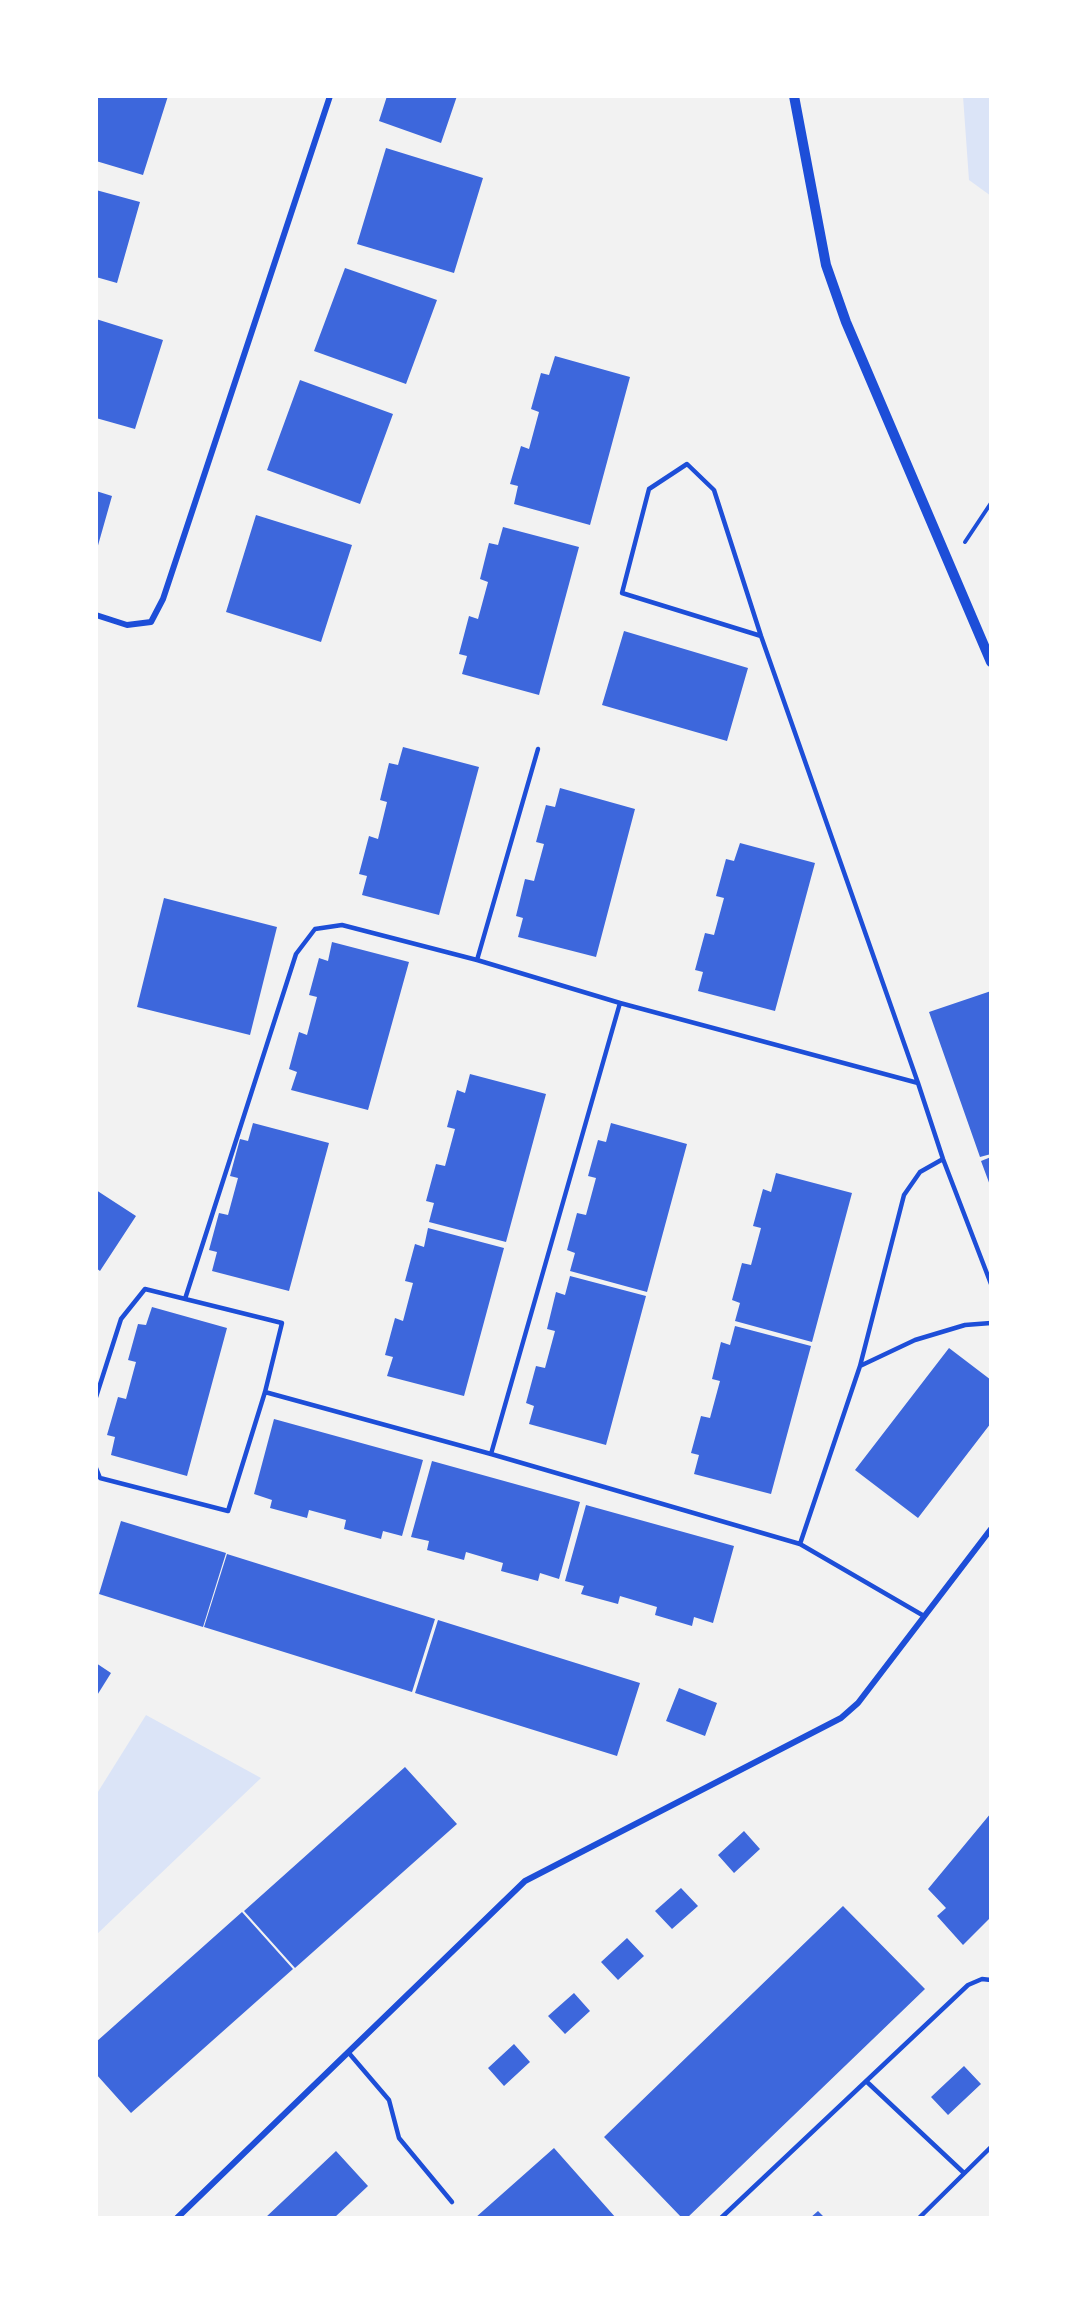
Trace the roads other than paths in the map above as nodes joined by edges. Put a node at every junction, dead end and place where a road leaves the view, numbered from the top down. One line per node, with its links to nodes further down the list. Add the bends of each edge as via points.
1 (330, 96): 3 (street, via 162,599 151,622 127,625)
2 (794, 96): 5 (street, via 826,265 846,322)
3 (96, 615)
4 (761, 636): 4 (lane, via 714,490 687,464 649,489 622,593); 9 (lane)
5 (991, 662)
6 (538, 749): 7 (lane)
7 (477, 960): 8 (lane); 12 (lane, via 342,925 315,929 296,954)
8 (620, 1003): 9 (lane); 17 (lane)
9 (918, 1083): 10 (lane)
10 (943, 1159): 11 (lane); 14 (lane, via 920,1172 904,1195)
11 (991, 1284)
12 (185, 1299): 15 (lane, via 282,1323); 16 (lane, via 145,1289 121,1319)
13 (991, 1323): 14 (lane, via 965,1325 915,1340)
14 (860, 1366): 20 (lane)
15 (265, 1392): 17 (lane); 18 (lane, via 228,1511 99,1478)
16 (96, 1397)
17 (491, 1454): 20 (lane)
18 (96, 1468)
19 (991, 1529): 21 (street)
20 (800, 1544): 21 (lane)
21 (924, 1616): 23 (street, via 858,1703 841,1718 525,1881)
22 (991, 1980): 24 (lane, via 968,1984)
23 (348, 2052): 27 (lane, via 389,2100 399,2138); 28 (street)
24 (866, 2081): 26 (lane); 29 (lane)
25 (991, 2147): 26 (lane)
26 (964, 2174): 30 (lane)
27 (452, 2202)
28 (177, 2218)
29 (721, 2218)
30 (919, 2218)

